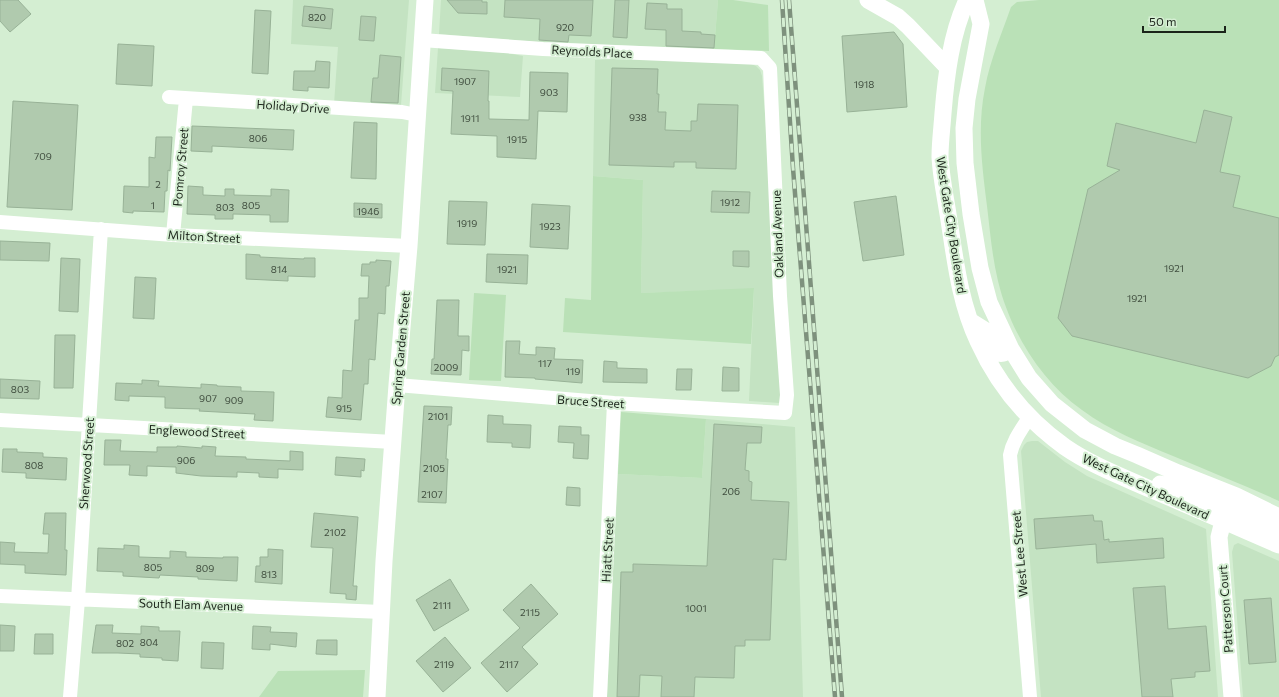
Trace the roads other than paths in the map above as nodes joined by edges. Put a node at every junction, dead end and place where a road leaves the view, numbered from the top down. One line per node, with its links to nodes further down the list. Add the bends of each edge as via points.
1 (425, 0): 5 (main road, Spring Garden Street)
2 (868, 0): 7 (main road, via 898,17)
3 (967, 0): 7 (main road, West Gate City Boulevard, via 959,20)
4 (975, 0): 16 (main road, West Gate City Boulevard, via 981,24 964,128 971,214 980,268 990,302)
5 (422, 40): 6 (street, Reynolds Place, via 543,49); 10 (main road, Spring Garden Street)
6 (761, 58): 19 (street, Oakland Avenue, via 770,68 780,303 787,395)
7 (948, 68): 15 (main road, West Gate City Boulevard, via 940,157 958,278)
8 (169, 97): 9 (street, Holiday Drive)
9 (186, 99): 10 (street, Holiday Drive); 13 (street, Pomroy Street)
10 (417, 115): 14 (main road, Spring Garden Street)
11 (0, 222): 12 (street, Milton Street)
12 (101, 229): 13 (street, Milton Street); 22 (street, Sherwood Street)
13 (174, 235): 14 (street, Milton Street)
14 (409, 246): 17 (main road, Spring Garden Street)
15 (970, 321): 16 (main road, via 986,331 998,353 1002,354); 20 (main road, West Gate City Boulevard, via 993,371)
16 (1011, 349): 24 (main road, West Gate City Boulevard, via 1029,378 1052,404 1085,430)
17 (397, 385): 18 (street, Bruce Street); 23 (main road, Spring Garden Street)
18 (614, 403): 19 (street, Bruce Street); 36 (street, Hiatt Street)
19 (785, 413)
20 (1030, 416): 24 (main road, via 1057,423 1079,436); 25 (main road, West Gate City Boulevard, via 1066,448); 37 (street, West Lee Street, via 1015,439 1010,455)
21 (0, 420): 22 (street, Englewood Street)
22 (88, 425): 23 (street, Englewood Street); 32 (street, Sherwood Street)
23 (393, 442): 33 (main road, Spring Garden Street)
24 (1115, 446): 26 (main road, West Gate City Boulevard)
25 (1138, 484): 26 (main road, via 1151,482 1165,485 1214,503); 28 (main road, West Gate City Boulevard)
26 (1236, 496): 27 (main road, West Gate City Boulevard)
27 (1279, 517)
28 (1223, 521): 29 (main road, via 1228,512 1236,511); 30 (main road, West Gate City Boulevard); 38 (main road, Patterson Court, via 1219,537)
29 (1279, 529)
30 (1279, 545)
31 (0, 596): 32 (street, South Elam Avenue)
32 (78, 600): 33 (street, South Elam Avenue); 34 (street, Sherwood Street)
33 (382, 612): 35 (main road, Spring Garden Street)
34 (70, 697)
35 (377, 697)
36 (600, 697)
37 (1030, 697)
38 (1232, 697)

